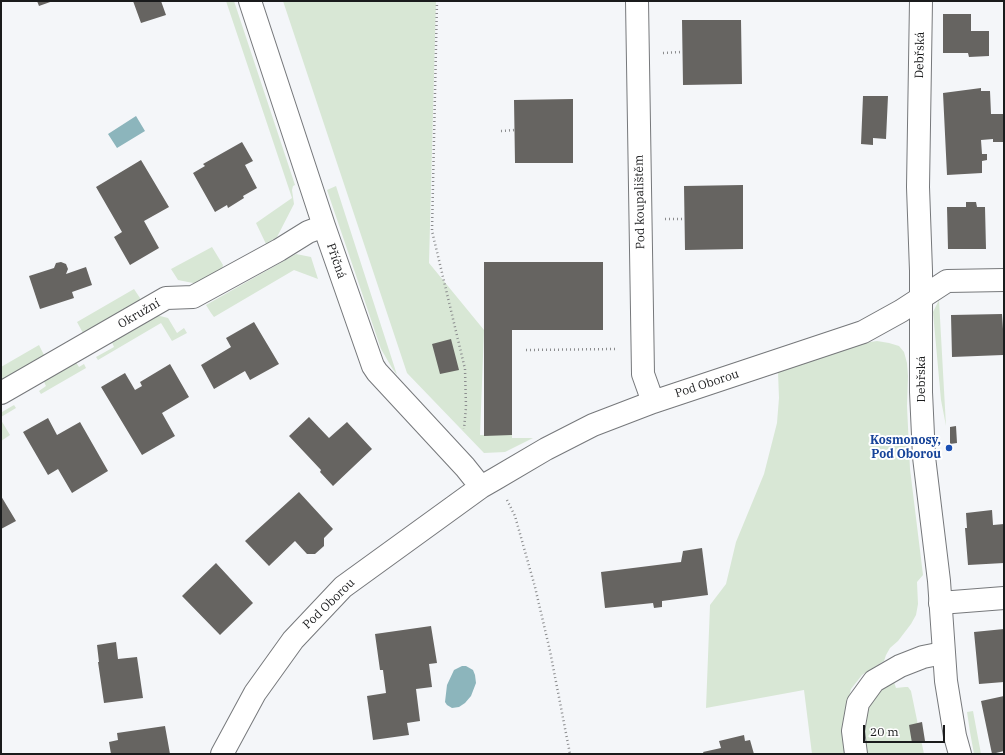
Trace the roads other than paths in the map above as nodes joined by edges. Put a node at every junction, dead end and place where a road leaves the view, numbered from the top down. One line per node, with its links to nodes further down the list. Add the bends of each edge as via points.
1 (250, 1): 4 (street, Příčná)
2 (637, 1): 8 (street, Pod koupalištěm, via 643,374)
3 (920, 1): 6 (street, Debřská, via 918,187)
4 (324, 226): 7 (street, Okružní, via 308,232 193,297 166,298); 9 (street, Příčná, via 376,372 465,467)
5 (1004, 280): 6 (street, Pod Oborou, via 947,281)
6 (921, 298): 8 (street, Pod Oborou, via 863,332); 11 (street, Debřská, via 924,458)
7 (1, 393)
8 (653, 402): 9 (street, Pod Oborou, via 593,425)
9 (488, 483): 13 (street, Pod Oborou, via 343,587 293,640 255,693)
10 (1004, 598): 11 (street)
11 (940, 602): 12 (street, Debřská)
12 (944, 653): 14 (street, via 923,657 900,666 874,681 858,703 853,731); 15 (street, Debřská, via 947,688)
13 (222, 754)
14 (856, 754)
15 (960, 754)

